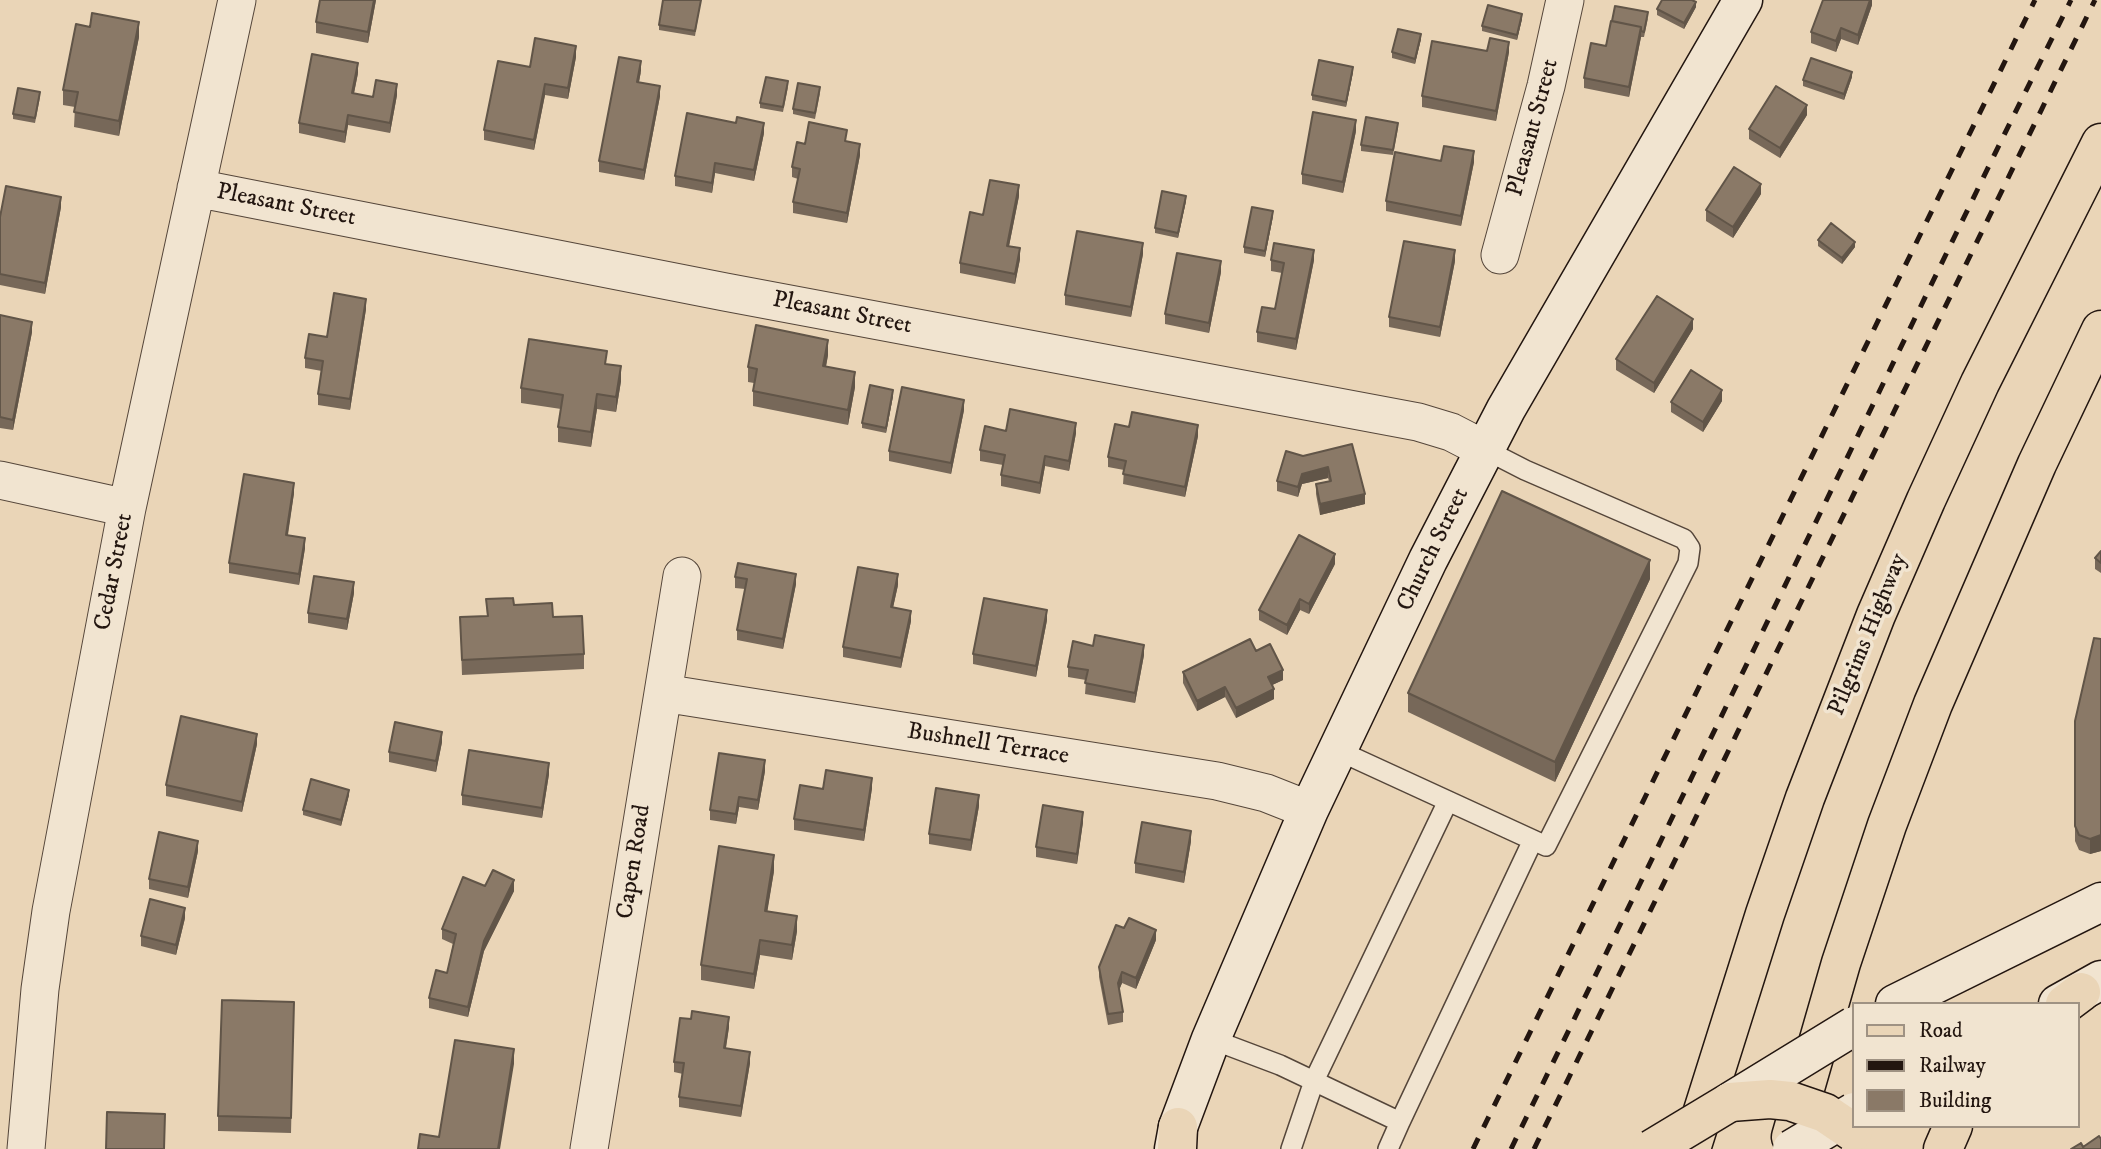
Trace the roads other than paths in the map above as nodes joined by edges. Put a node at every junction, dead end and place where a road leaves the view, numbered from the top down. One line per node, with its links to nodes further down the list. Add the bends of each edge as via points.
1 (237, 0): 5 (street, Cedar Street)
2 (1565, 0): 6 (street, Pleasant Street)
3 (1743, 0): 8 (main road, Church Street)
4 (2101, 143): 33 (main road, Pilgrims Highway, via 1980,383 1876,615 1777,880)
5 (196, 188): 8 (street, Pleasant Street, via 1418,422); 10 (street, Cedar Street)
6 (1500, 255)
7 (2101, 330): 21 (main road, via 2026,487 1933,704 1867,884)
8 (1485, 449): 13 (main road, Church Street); 16 (lane, via 1684,540 1690,548 1688,563 1546,846)
9 (0, 480): 10 (street)
10 (127, 508): 28 (street, Cedar Street, via 51,911)
11 (682, 576): 12 (street, Capen Road)
12 (663, 693): 15 (street, Bushnell Terrace, via 1217,781); 29 (street, Capen Road)
13 (1337, 750): 14 (lane); 15 (main road, Church Street)
14 (1448, 801): 16 (lane); 22 (lane)
15 (1310, 810): 20 (main road, Church Street)
16 (1533, 840): 24 (lane)
17 (2101, 902): 18 (main road)
18 (1899, 1002)
19 (1853, 1027): 23 (main road, bridge)
20 (1212, 1039): 22 (lane); 27 (main road, Church Street)
21 (1811, 1065): 34 (main road); 35 (main road)
22 (1314, 1080): 24 (lane); 30 (lane)
23 (1730, 1102): 26 (main road, bridge, via 1790,1101); 32 (main road, bridge)
24 (1400, 1122): 31 (lane)
25 (1952, 1128): 36 (main road)
26 (1854, 1129): 34 (main road, bridge)
27 (1173, 1143)
28 (26, 1149)
29 (589, 1149)
30 (1291, 1149)
31 (1388, 1149)
32 (1652, 1149)
33 (1692, 1149)
34 (1790, 1149)
35 (1801, 1149)
36 (1943, 1149)

